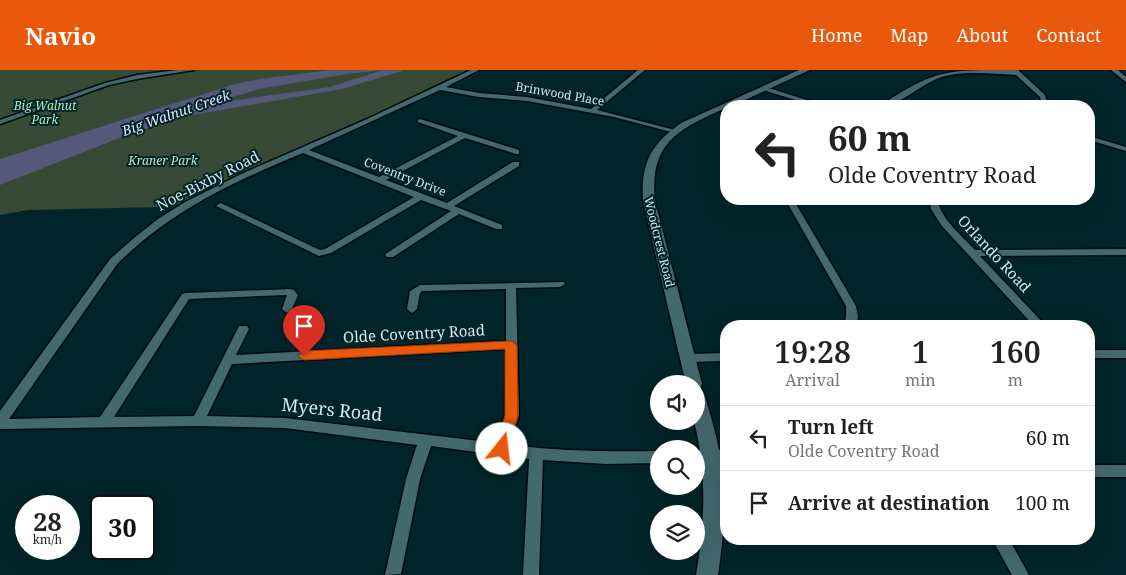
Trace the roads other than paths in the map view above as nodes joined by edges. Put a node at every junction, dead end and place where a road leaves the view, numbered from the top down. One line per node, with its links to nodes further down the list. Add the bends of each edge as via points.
1 (191, 70): 17 (street, via 107,84)
2 (476, 70): 8 (street, Noe-Bixby Road)
3 (642, 70): 15 (street)
4 (806, 70): 9 (street, Woodcrest Road)
5 (1114, 70): 7 (street)
6 (1016, 72): 12 (street, via 945,74); 13 (street)
7 (1126, 80)
8 (440, 88): 15 (street, Brinwood Place); 22 (street, Noe-Bixby Road)
9 (765, 88): 10 (street, Woodcrest Road); 11 (street)
10 (738, 100)
11 (803, 100)
12 (895, 100)
13 (1044, 100)
14 (720, 108): 18 (street, Woodcrest Road)
15 (592, 111): 18 (street, Brinwood Place)
16 (420, 121): 19 (street)
17 (0, 122)
18 (674, 131): 47 (street, Woodcrest Road, via 654,155 648,173 647,192)
19 (465, 136): 23 (street); 25 (street)
20 (1095, 140): 21 (street)
21 (1126, 149)
22 (302, 150): 25 (street, Coventry Drive); 51 (street, Noe-Bixby Road, via 191,202 139,236 108,268)
23 (516, 152)
24 (516, 164): 30 (street)
25 (380, 180): 26 (street, Coventry Drive)
26 (421, 196): 29 (street, via 320,253); 30 (street, Coventry Drive)
27 (792, 205): 40 (street, via 850,306)
28 (934, 205): 34 (street, Orlando Road, via 939,217)
29 (220, 206)
30 (447, 207): 31 (street, Coventry Drive)
31 (458, 211): 32 (street, Coventry Drive); 35 (street)
32 (499, 227)
33 (1126, 252): 34 (street)
34 (972, 253): 41 (street, Orlando Road)
35 (390, 255)
36 (560, 284): 37 (street)
37 (511, 285): 39 (street, via 420,288 415,291); 43 (street)
38 (287, 309): 52 (street, via 293,295 290,292 186,296)
39 (412, 309)
40 (851, 320)
41 (1034, 320)
42 (243, 329): 48 (street)
43 (511, 345): 48 (street, Olde Coventry Road); 55 (street, via 512,415)
44 (1095, 354): 45 (street)
45 (1126, 354)
46 (720, 357): 47 (street)
47 (688, 358): 49 (street, Woodcrest Road)
48 (228, 360): 50 (street)
49 (692, 375)
50 (198, 421): 52 (street, Myers Road); 54 (street, Myers Road, via 286,423)
51 (0, 422): 52 (street, Myers Road)
52 (104, 422)
53 (705, 430): 57 (street)
54 (426, 440): 55 (street, Myers Road); 62 (street, via 413,479)
55 (502, 449): 56 (street, Myers Road)
56 (536, 454): 58 (street, Myers Road, via 587,458); 63 (street)
57 (711, 456): 64 (street, via 715,511)
58 (650, 457)
59 (1095, 471): 60 (street)
60 (1126, 471)
61 (1004, 545): 65 (street)
62 (393, 574)
63 (531, 575)
64 (707, 575)
65 (1021, 575)

